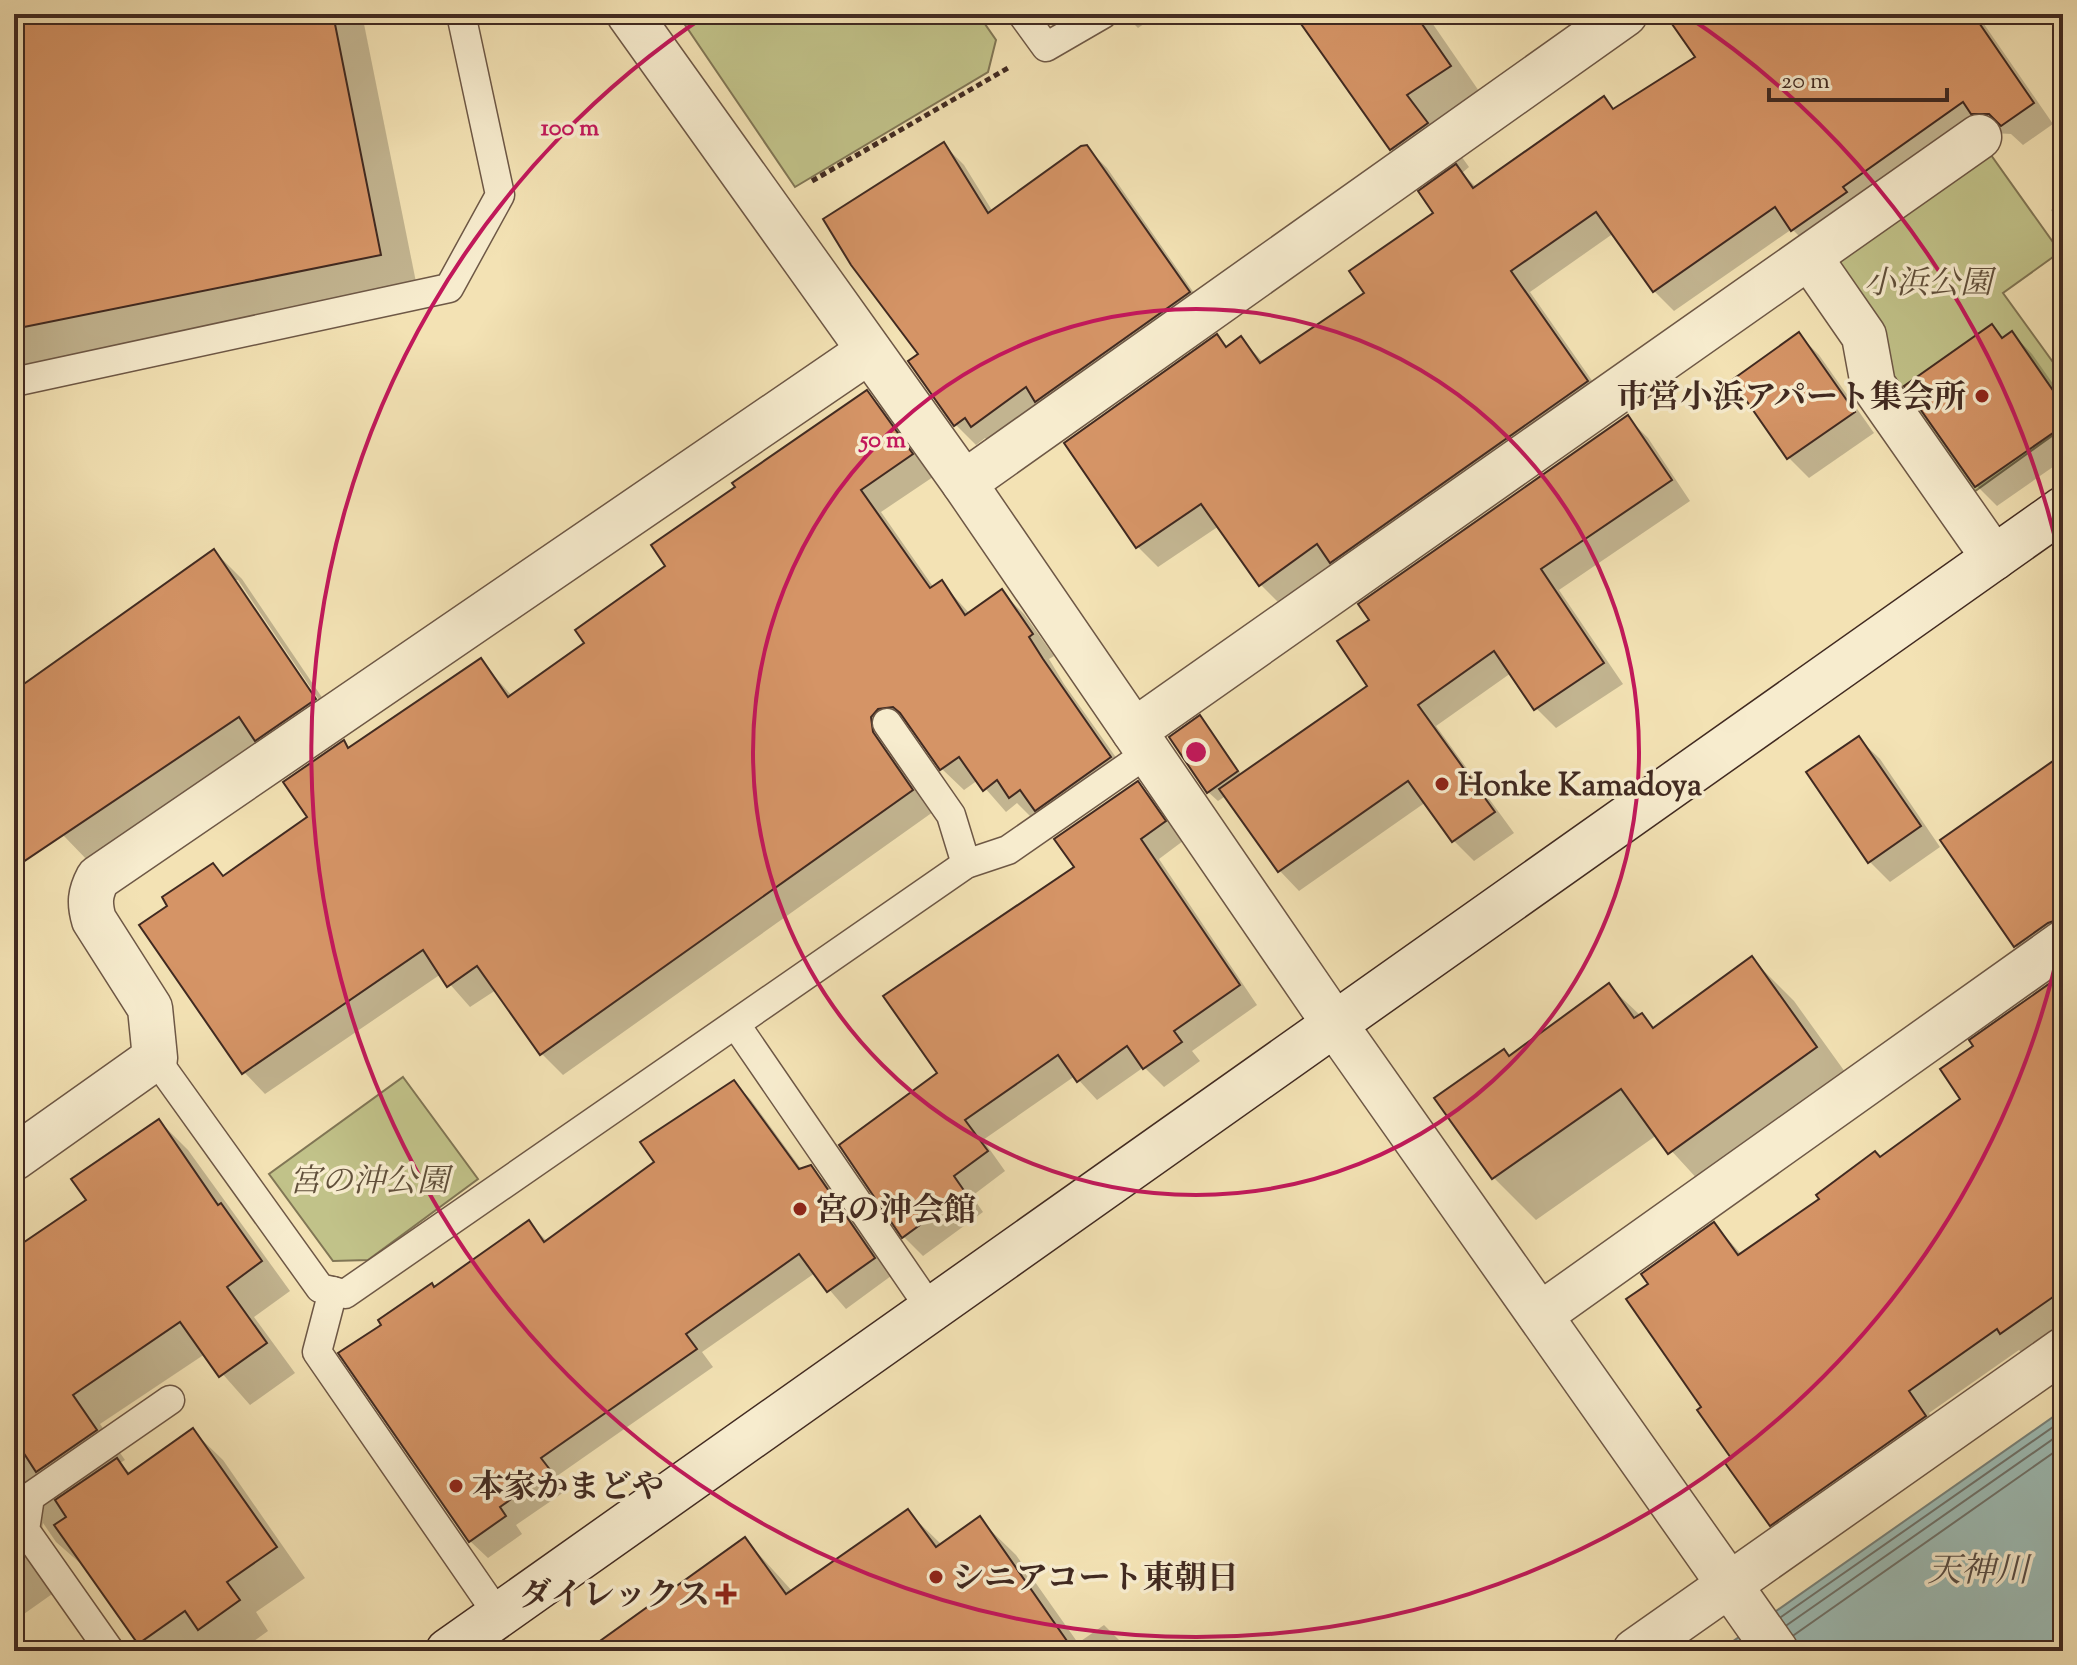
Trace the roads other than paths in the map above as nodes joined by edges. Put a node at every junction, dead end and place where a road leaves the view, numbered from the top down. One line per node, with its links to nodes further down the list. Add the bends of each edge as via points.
1 (461, 14): 9 (lane, via 500,195 449,288)
2 (629, 14): 8 (street)
3 (1022, 14): 4 (lane, via 1046,47)
4 (1103, 14)
5 (1625, 14): 10 (street)
6 (1979, 137): 7 (street)
7 (1810, 258): 12 (street, via 1864,336 1873,385); 14 (street)
8 (869, 351): 10 (street); 19 (street, via 98,878 91,890 94,920 150,1008)
9 (14, 382)
10 (964, 483): 14 (street)
11 (2063, 509): 12 (street)
12 (1994, 558): 18 (street)
13 (887, 723): 15 (lane, via 951,815)
14 (1141, 741): 15 (lane, via 1008,850); 18 (street)
15 (966, 864): 17 (lane)
16 (2063, 943): 23 (street)
17 (736, 1025): 21 (lane, via 345,1294); 22 (lane)
18 (1336, 1026): 22 (street); 23 (street)
19 (155, 1058): 20 (street); 21 (lane, via 320,1288)
20 (14, 1158)
21 (333, 1291): 27 (lane, via 317,1352)
22 (932, 1311): 27 (street)
23 (1540, 1315): 26 (street)
24 (2063, 1350): 26 (street)
25 (170, 1400): 28 (lane, via 30,1497 25,1530)
26 (1735, 1593): 30 (street); 31 (street)
27 (499, 1616): 29 (street)
28 (110, 1651)
29 (448, 1651)
30 (1635, 1651)
31 (1776, 1651)

